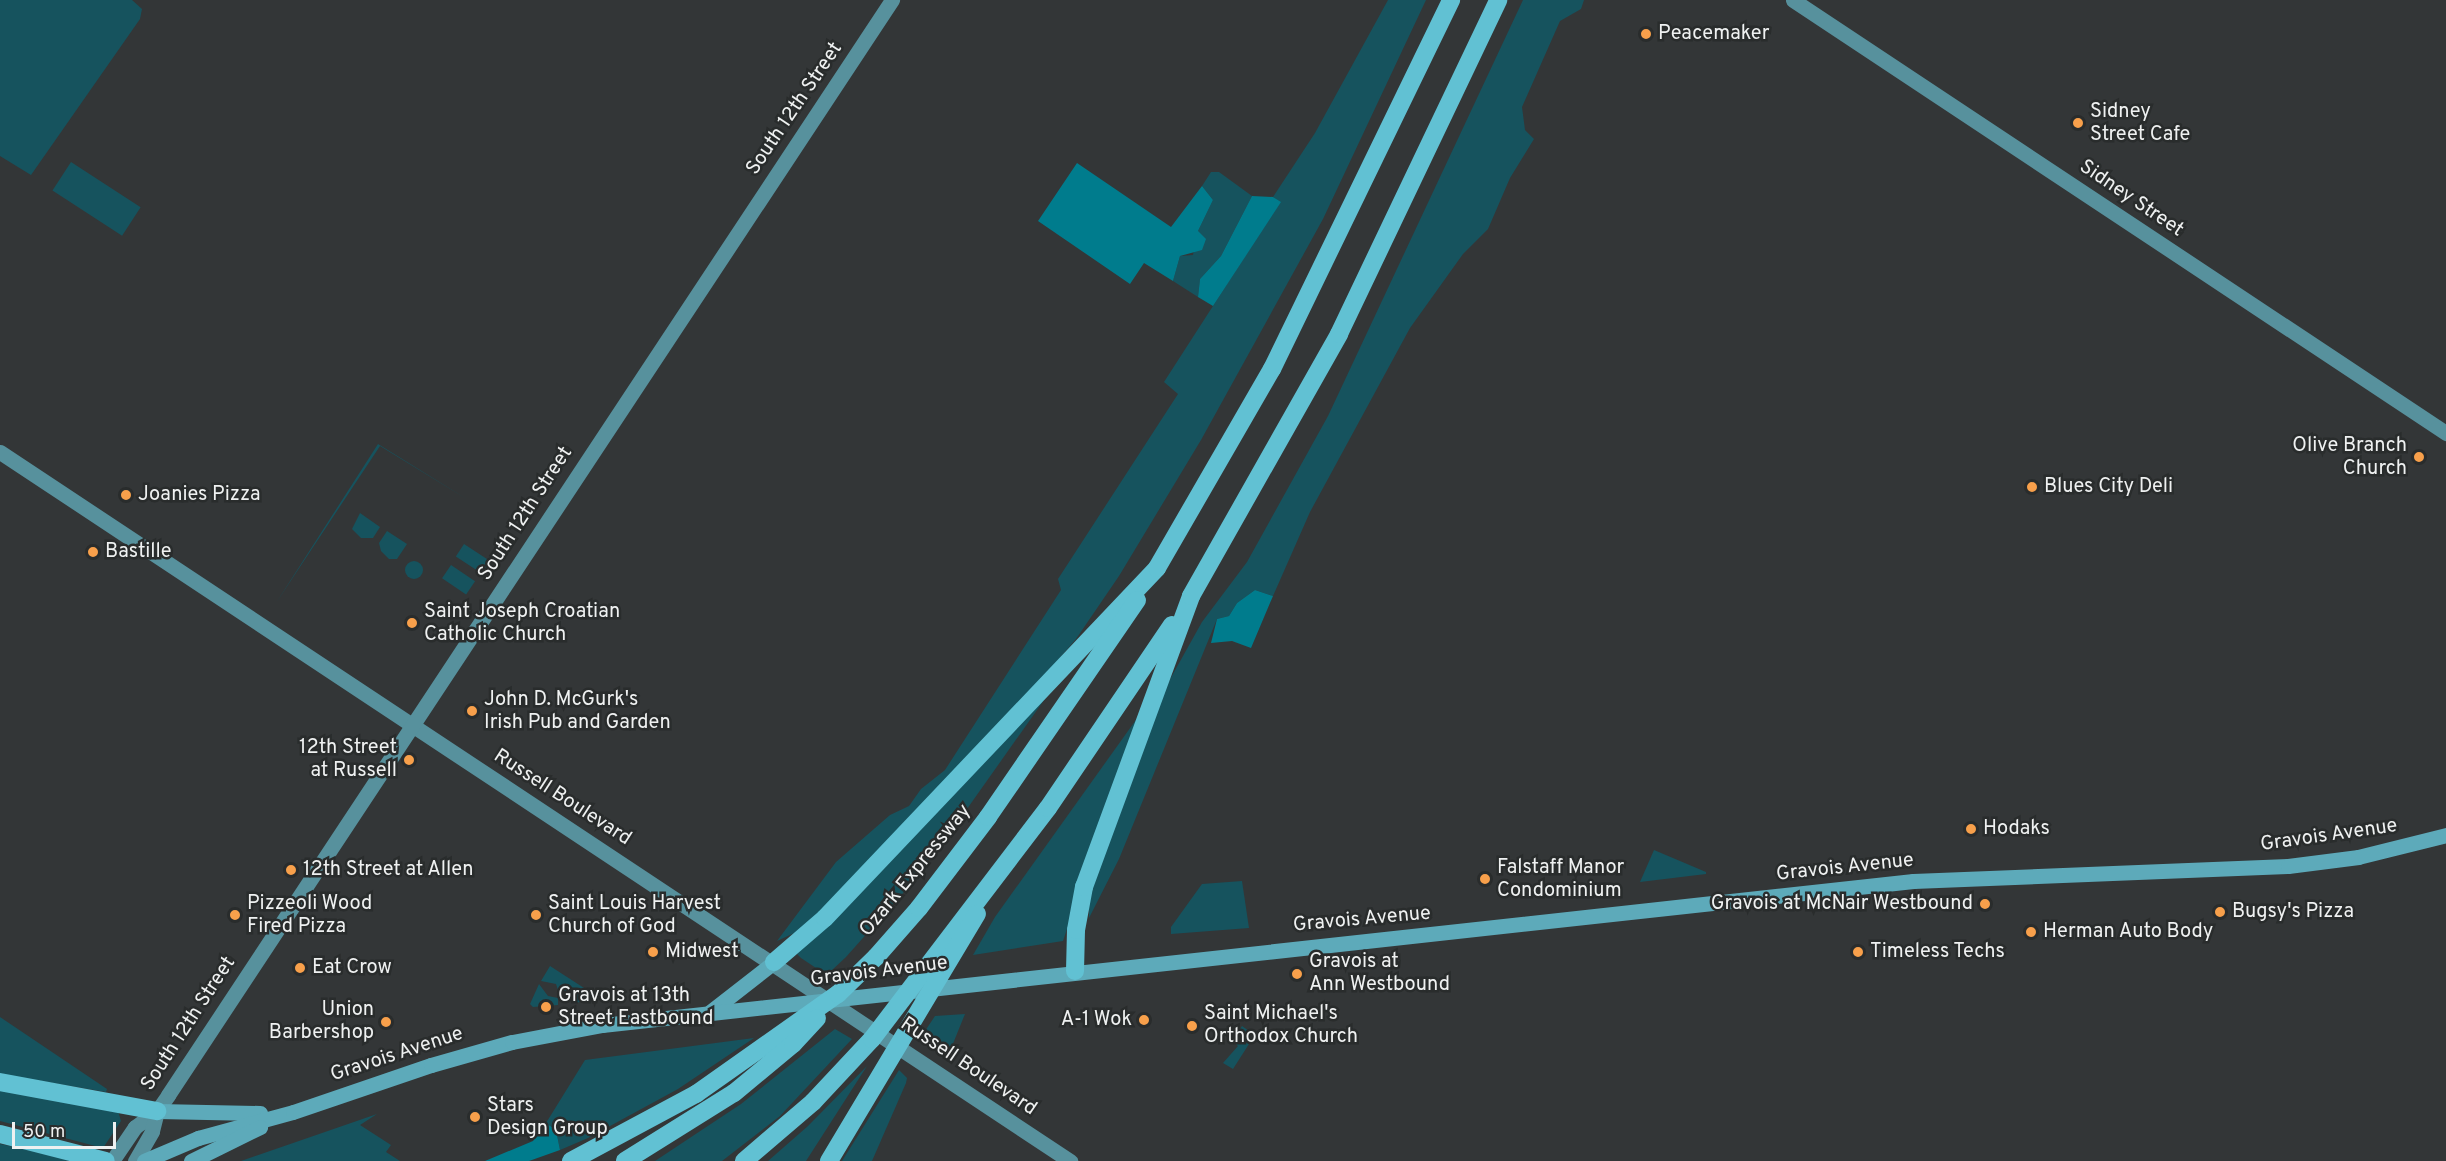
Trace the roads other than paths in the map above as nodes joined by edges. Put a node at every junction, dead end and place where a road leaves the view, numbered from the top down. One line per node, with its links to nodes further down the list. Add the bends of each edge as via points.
1 (892, 0): 9 (street, South 12th Street)
2 (1451, 0): 7 (highway, via 1276,360)
3 (1498, 0): 8 (highway, via 1334,343)
4 (1793, 0): 5 (street, Sidney Street)
5 (2446, 433)
6 (0, 452): 9 (street, Russell Boulevard)
7 (1157, 568): 12 (highway, via 825,918); 14 (highway, Ozark Expressway, via 1076,693 942,878 895,936)
8 (1191, 596): 11 (highway, via 1120,706); 13 (highway, via 1084,887 1076,930)
9 (412, 724): 12 (street, Russell Boulevard); 17 (street, South 12th Street)
10 (2446, 835): 13 (main road, Gravois Avenue, via 2358,857 2288,867 1913,881)
11 (1013, 856): 27 (highway, via 872,1039 813,1101); 28 (highway)
12 (774, 962): 14 (street, Russell Boulevard); 15 (main road)
13 (1075, 971): 14 (main road, Gravois Avenue)
14 (834, 996): 15 (main road, Gravois Avenue); 25 (highway, Ozark Expressway, via 696,1094); 26 (highway, via 793,1044 742,1087); 29 (street, Russell Boulevard, via 910,1054)
15 (709, 1012): 18 (main road, Gravois Avenue, via 512,1042)
16 (0, 1082): 17 (highway)
17 (157, 1111): 18 (main road, via 201,1115); 21 (street, via 135,1127); 22 (street, via 152,1131)
18 (293, 1112): 23 (main road, Gravois Avenue, via 198,1138); 24 (main road, Gravois Avenue)
19 (0, 1134): 20 (highway)
20 (106, 1161)
21 (112, 1161)
22 (135, 1161)
23 (144, 1161)
24 (191, 1161)
25 (571, 1161)
26 (625, 1161)
27 (744, 1161)
28 (830, 1161)
29 (1070, 1161)

